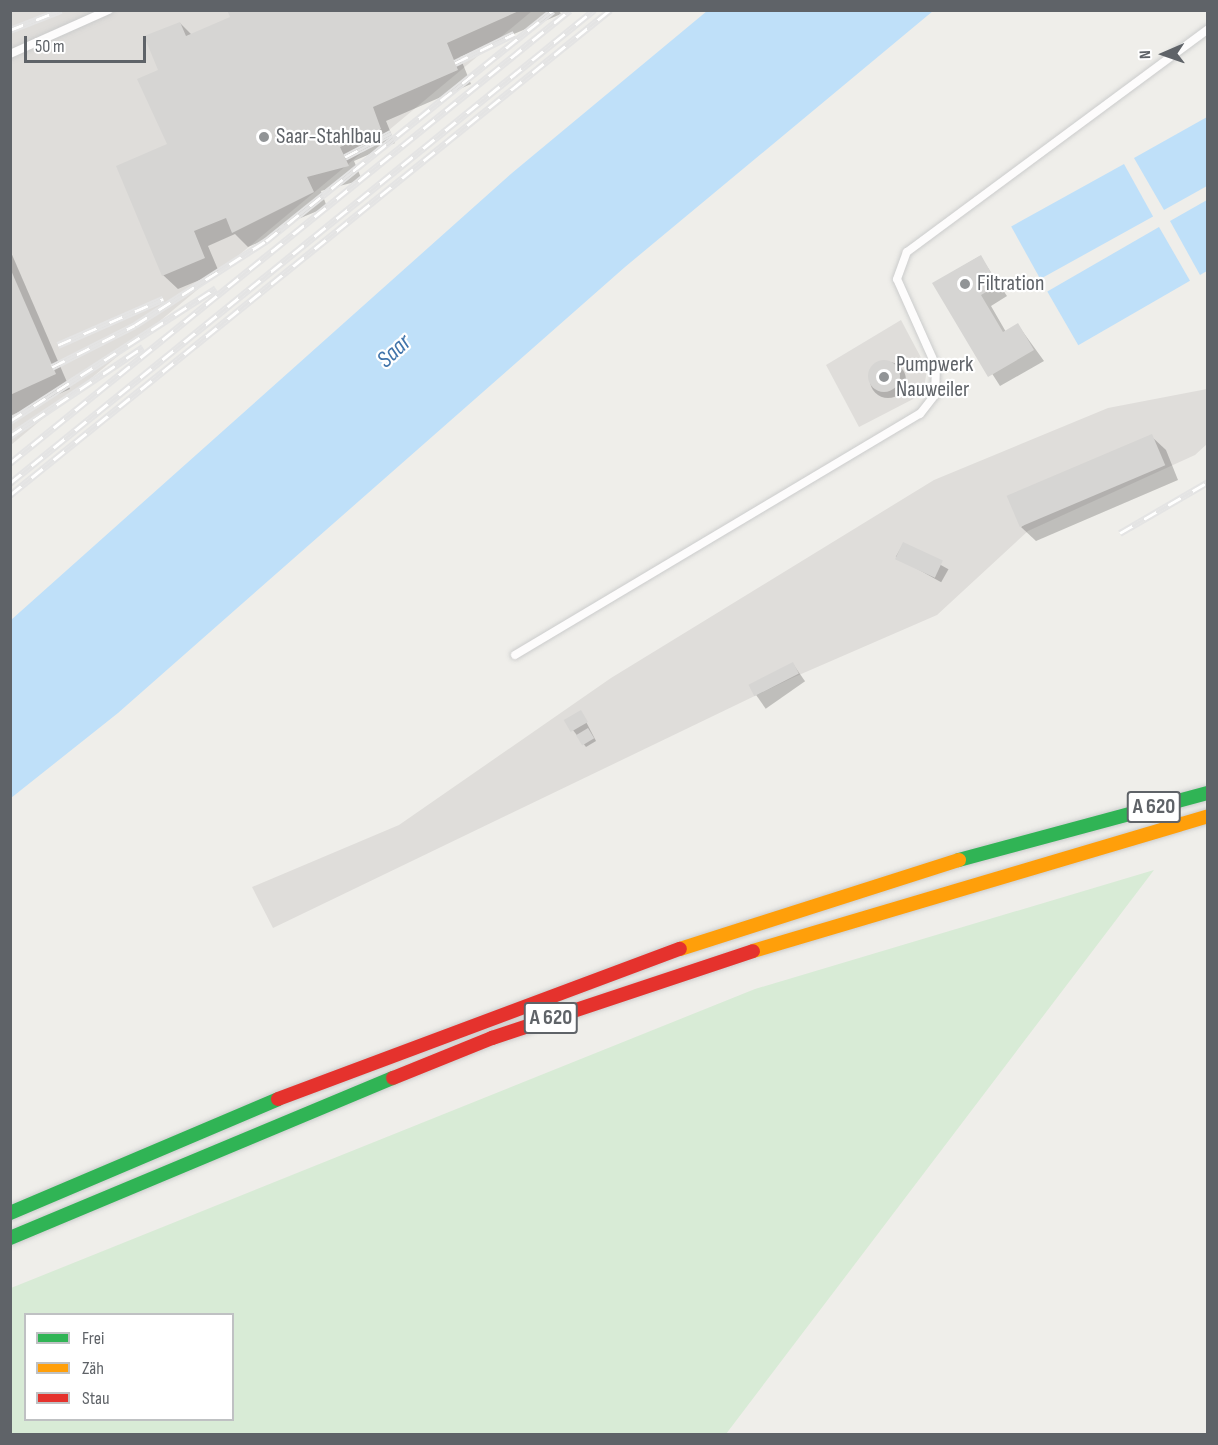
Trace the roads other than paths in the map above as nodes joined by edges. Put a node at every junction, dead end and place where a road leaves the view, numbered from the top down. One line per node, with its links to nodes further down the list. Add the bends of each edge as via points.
1 (109, 10): 3 (lane)
2 (1208, 29): 4 (lane, via 907,252 897,279 936,366 935,395 920,414)
3 (10, 54)
4 (515, 656)
5 (1208, 793): 7 (highway, A 620, via 859,891 486,1019 309,1086)
6 (1208, 816): 8 (highway, A 620, via 867,913 492,1038 255,1132)
7 (10, 1213)
8 (10, 1238)

